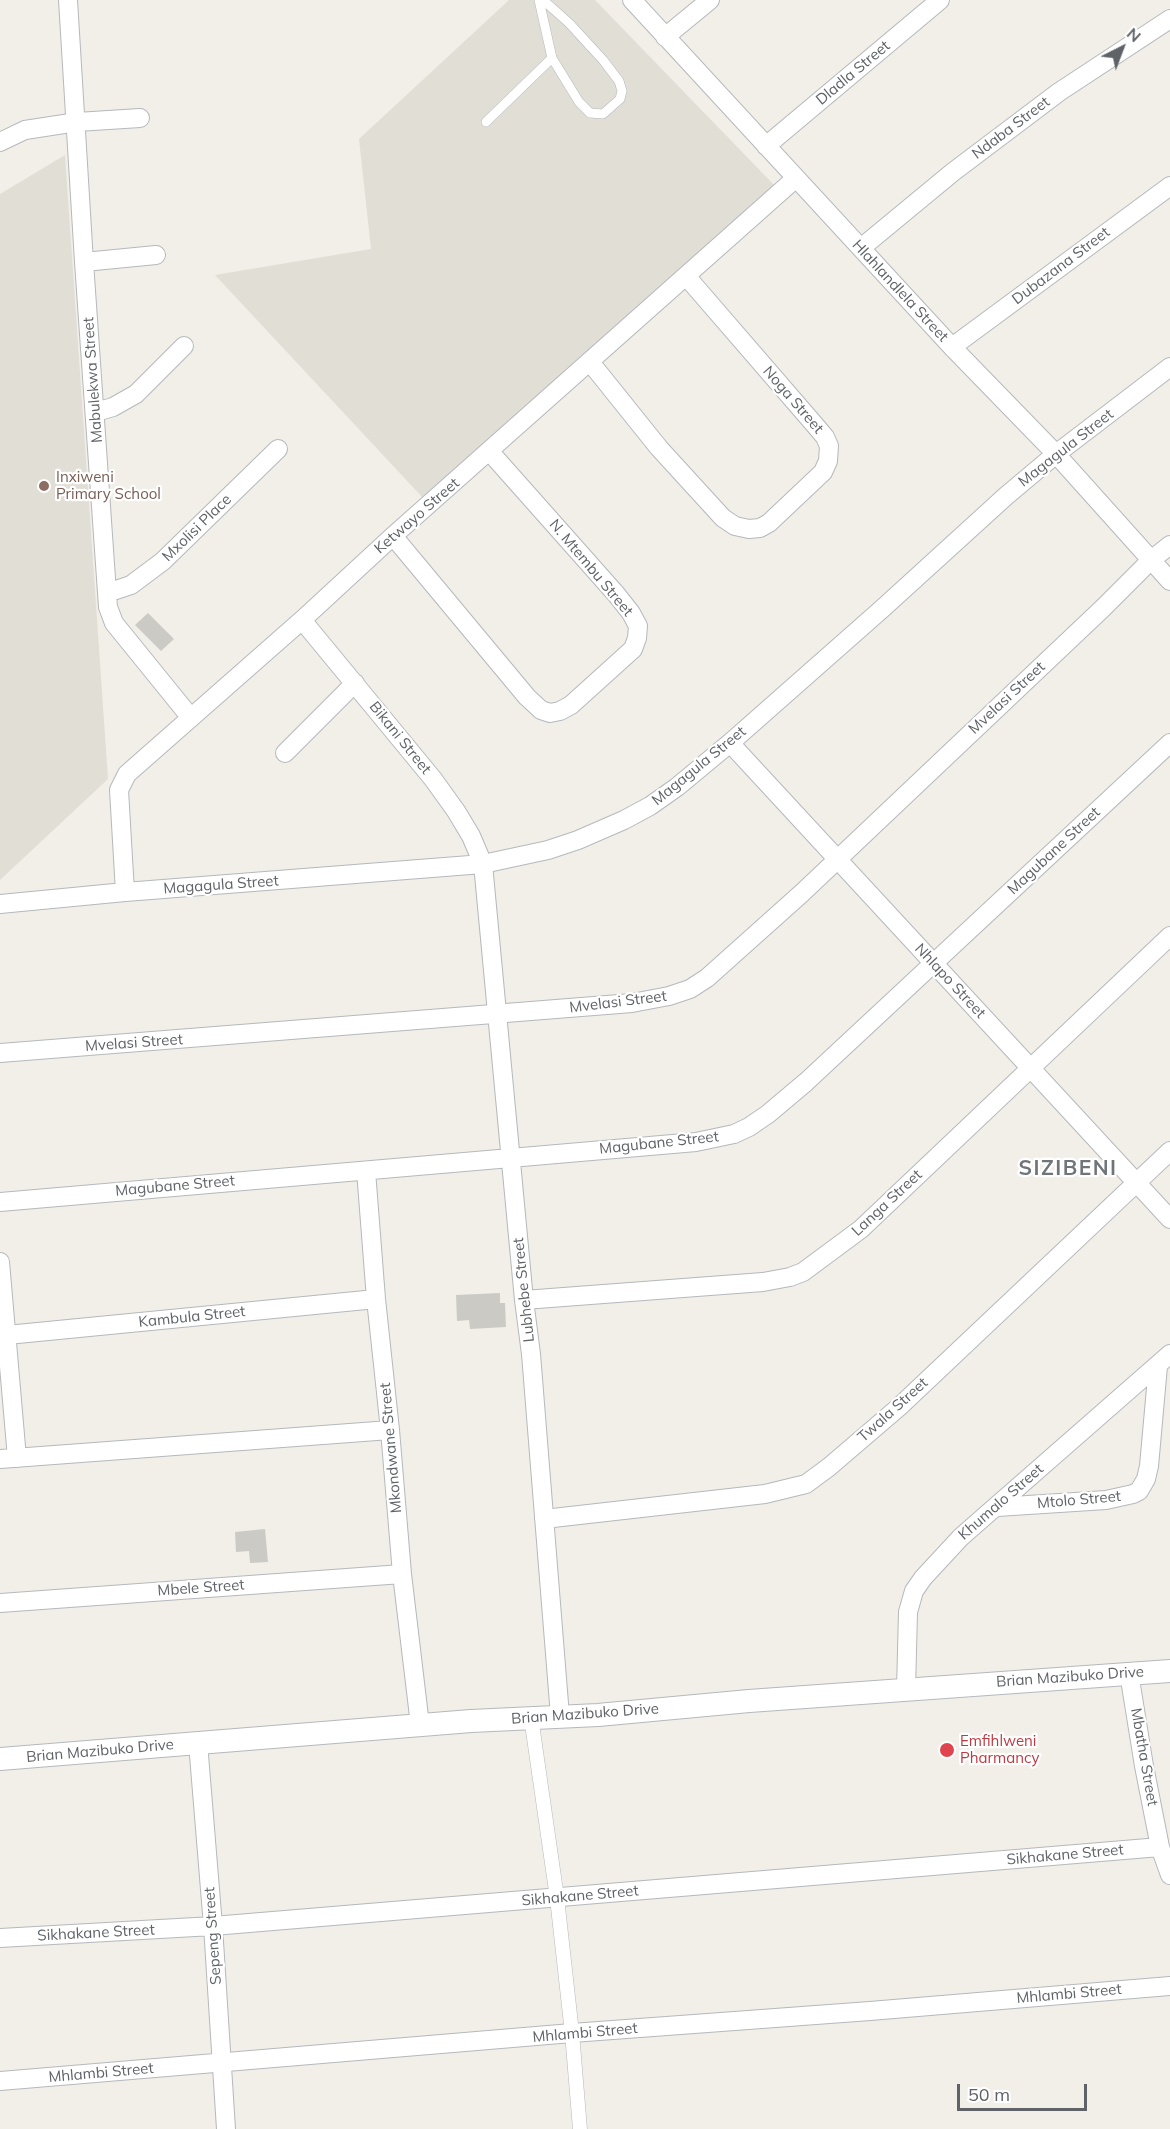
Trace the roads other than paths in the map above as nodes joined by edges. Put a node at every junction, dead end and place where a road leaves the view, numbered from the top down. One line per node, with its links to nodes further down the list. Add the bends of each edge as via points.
1 (68, 0): 10 (street, Mabulekwa Street)
2 (541, 0): 8 (lane); 8 (lane, via 603,60 619,81 621,99 603,114 590,113)
3 (632, 0): 7 (street, Hlahlandlela Street)
4 (710, 0): 7 (street)
5 (940, 0): 13 (street, Dladla Street)
6 (1170, 19): 16 (street, Ndaba Street, via 1059,92)
7 (665, 37): 13 (street, Hlahlandlela Street)
8 (552, 58): 11 (lane)
9 (140, 118): 10 (street)
10 (77, 122): 12 (street, via 25,130); 18 (street, Mabulekwa Street)
11 (486, 122)
12 (0, 142)
13 (766, 146): 14 (street, Hlahlandlela Street)
14 (796, 178): 16 (street, Hlahlandlela Street); 19 (street, Ketwayo Street)
15 (1170, 186): 21 (street, Dubazana Street)
16 (861, 248): 21 (street, Hlahlandlela Street)
17 (156, 255): 18 (street)
18 (84, 262): 24 (street, Mabulekwa Street)
19 (686, 276): 22 (street, Ketwayo Street); 22 (street, Noga Street, via 829,446 823,472 778,516 760,528 749,529 723,518)
20 (184, 346): 24 (street, via 136,394)
21 (952, 346): 27 (street, Hlahlandlela Street)
22 (590, 362): 26 (street, Ketwayo Street)
23 (1170, 367): 27 (street, Magagula Street)
24 (96, 412): 32 (street, Mabulekwa Street)
25 (278, 449): 32 (street, Mxolisi Place, via 163,561 131,585)
26 (490, 452): 28 (street, Ketwayo Street); 28 (street, N. Mtembu Street, via 616,594 638,626 633,649 571,705 550,713 527,697)
27 (1056, 454): 30 (street, Hlahlandlela Street); 36 (street, Magagula Street)
28 (393, 536): 33 (street, Ketwayo Street)
29 (1170, 545): 30 (street, Mvelasi Street)
30 (1151, 560): 31 (street, Hlahlandlela Street); 39 (street, Mvelasi Street)
31 (1170, 581)
32 (107, 593): 35 (street, Mabulekwa Street, via 114,623)
33 (302, 620): 34 (street, Bikani Street); 35 (street, Ketwayo Street)
34 (355, 682): 38 (street); 40 (street, Bikani Street, via 433,779 471,836)
35 (191, 718): 41 (street, Ketwayo Street, via 127,774 119,790)
36 (730, 743): 39 (street, Nhlapo Street); 40 (street, Magagula Street, via 650,806 624,820 548,850)
37 (1170, 743): 44 (street, Magubane Street)
38 (285, 753)
39 (837, 859): 44 (street, Nhlapo Street); 45 (street, Mvelasi Street, via 748,942 690,989 632,1003)
40 (483, 864): 41 (street, Magagula Street); 45 (street, Lubhebe Street)
41 (125, 892): 42 (street, Magagula Street)
42 (0, 904)
43 (1170, 936): 47 (street, Langa Street)
44 (934, 964): 47 (street, Nhlapo Street); 49 (street, Magubane Street, via 799,1088 768,1114 734,1134 696,1142)
45 (497, 1014): 46 (street, Mvelasi Street); 49 (street, Lubhebe Street)
46 (0, 1053)
47 (1030, 1067): 51 (street, Nhlapo Street); 56 (street, Langa Street, via 861,1229 802,1272 763,1282)
48 (1170, 1152): 51 (street, Twala Street)
49 (510, 1157): 50 (street, Magubane Street); 56 (street, Lubhebe Street)
50 (366, 1171): 52 (street, Magubane Street); 55 (street, Mkondwane Street)
51 (1136, 1182): 53 (street, Nhlapo Street); 62 (street, Twala Street, via 899,1407 806,1484 765,1494)
52 (0, 1202)
53 (1170, 1219)
54 (0, 1262): 57 (street)
55 (376, 1299): 57 (street, Kambula Street); 59 (street, Mkondwane Street)
56 (524, 1300): 62 (street, Lubhebe Street)
57 (7, 1335): 60 (street)
58 (1164, 1360): 61 (street, Khumalo Street); 61 (street, Mtolo Street, via 1149,1466 1139,1491 1106,1500)
59 (390, 1430): 60 (street); 63 (street, Mkondwane Street)
60 (8, 1458)
61 (997, 1507): 67 (street, Khumalo Street, via 946,1552 914,1591 908,1612)
62 (544, 1518): 68 (street, Lubhebe Street)
63 (402, 1574): 64 (street, Mbele Street); 70 (street, Mkondwane Street)
64 (0, 1603)
65 (1170, 1671): 66 (street, Brian Mazibuko Drive)
66 (1129, 1673): 67 (street, Brian Mazibuko Drive); 73 (street, Mbatha Street)
67 (906, 1690): 68 (street, Brian Mazibuko Drive)
68 (560, 1716): 69 (street, Brian Mazibuko Drive)
69 (531, 1718): 70 (street, Brian Mazibuko Drive); 75 (street)
70 (420, 1725): 71 (street, Brian Mazibuko Drive)
71 (198, 1743): 72 (street, Brian Mazibuko Drive); 76 (street, Sepeng Street)
72 (0, 1759)
73 (1160, 1847): 74 (street, Mbatha Street); 75 (street, Sikhakane Street)
74 (1170, 1875)
75 (557, 1898): 76 (street, Sikhakane Street); 79 (street)
76 (213, 1926): 77 (street, Sikhakane Street); 80 (street, Sepeng Street)
77 (0, 1938)
78 (1170, 1986): 79 (street, Mhlambi Street)
79 (572, 2033): 80 (street, Mhlambi Street); 83 (street)
80 (220, 2063): 81 (street, Mhlambi Street); 82 (street, Sepeng Street)
81 (0, 2081)
82 (226, 2129)
83 (580, 2129)

